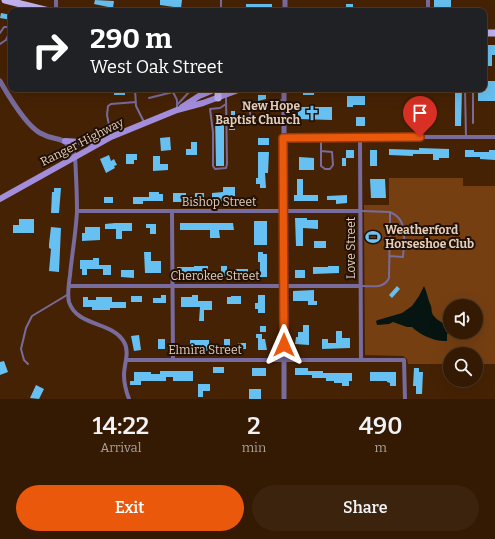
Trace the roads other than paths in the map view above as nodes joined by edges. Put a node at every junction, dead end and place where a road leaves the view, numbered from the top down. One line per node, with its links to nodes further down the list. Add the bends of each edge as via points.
1 (5, 0): 2 (main road)
2 (32, 8)
3 (8, 28): 4 (lane, via 4,27)
4 (0, 33)
5 (8, 35): 6 (lane)
6 (0, 44)
7 (0, 81): 32 (street, via 32,126 40,133)
8 (135, 92): 20 (lane)
9 (189, 92): 22 (lane)
10 (209, 92): 22 (main road, Ranger Highway)
11 (217, 92): 18 (main road)
12 (232, 92): 16 (main road, Ranger Highway)
13 (284, 92): 19 (street)
14 (465, 92): 28 (lane)
15 (473, 92): 25 (lane)
16 (226, 94): 18 (main road, Ranger Highway); 21 (lane)
17 (149, 98): 22 (lane, via 173,92)
18 (218, 98): 22 (main road, Ranger Highway)
19 (284, 100): 23 (street); 23 (lane, via 254,104 249,112 251,118 256,121)
20 (136, 102): 24 (lane); 26 (lane, via 108,106)
21 (226, 104): 21 (lane, via 227,164 226,168 215,169 210,109 220,108)
22 (177, 107): 24 (main road, Ranger Highway)
23 (284, 121): 30 (street)
24 (144, 123): 26 (main road, Ranger Highway)
25 (473, 123)
26 (111, 137): 33 (main road, Ranger Highway)
27 (360, 137): 28 (street); 31 (street); 38 (street, Love Street)
28 (466, 137): 29 (street)
29 (495, 137)
30 (283, 138): 31 (street); 40 (street)
31 (321, 138): 34 (lane)
32 (65, 141): 33 (main road); 35 (street)
33 (99, 143): 35 (main road, Ranger Highway)
34 (321, 151): 34 (lane, via 322,168 330,169 333,165 332,152)
35 (75, 156): 36 (main road, Ranger Highway); 37 (street)
36 (0, 199)
37 (77, 211): 39 (street, Bishop Street); 43 (street)
38 (361, 211): 40 (street, Bishop Street); 41 (lane); 46 (street, Love Street)
39 (172, 212): 40 (street, Bishop Street); 44 (street)
40 (283, 212): 45 (street)
41 (390, 212): 42 (lane); 42 (lane, via 399,218 404,226 403,257)
42 (390, 256): 46 (lane, via 388,281 377,286)
43 (69, 286): 44 (street, Cherokee Street); 47 (street)
44 (172, 286): 45 (street, Cherokee Street); 49 (street)
45 (283, 286): 46 (street, Cherokee Street); 50 (street)
46 (361, 286): 51 (street, Love Street)
47 (68, 295): 48 (street, via 72,308 84,319 118,334 125,343); 52 (lane, via 32,316 26,328 21,350)
48 (126, 360): 49 (street, Elmira Street); 53 (street, via 124,374)
49 (173, 360): 50 (street, Elmira Street)
50 (284, 360): 51 (street, Elmira Street); 54 (street)
51 (361, 360): 55 (street, Elmira Street, via 404,360)
52 (28, 364)
53 (129, 399)
54 (284, 399)
55 (405, 399)

